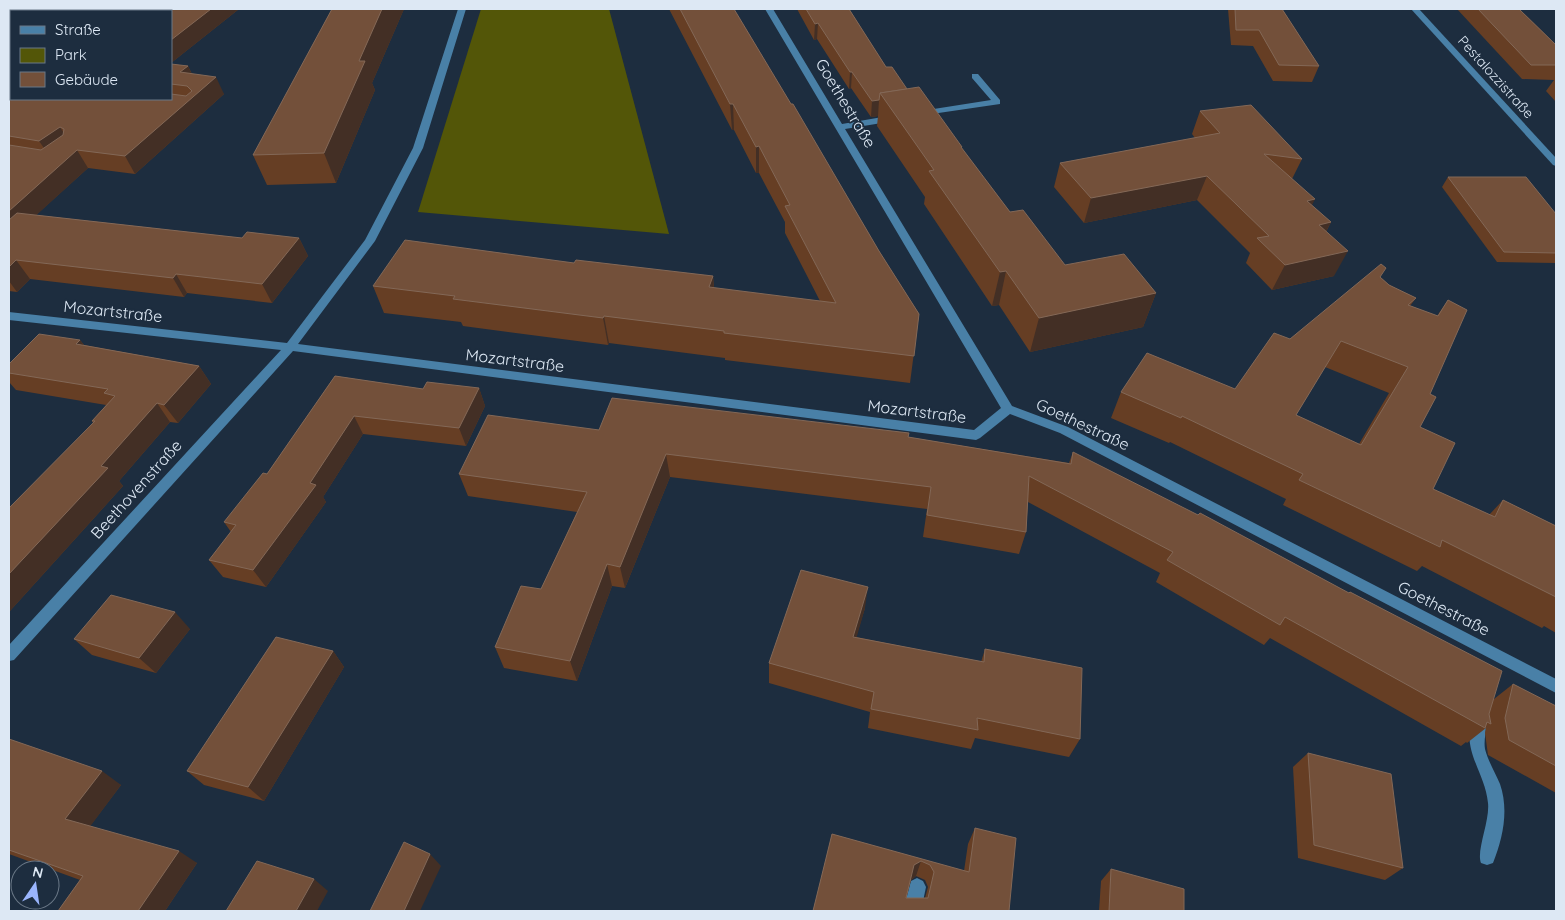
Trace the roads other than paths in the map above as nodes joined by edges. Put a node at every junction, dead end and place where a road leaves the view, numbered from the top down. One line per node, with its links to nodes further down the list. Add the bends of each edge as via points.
1 (462, 9): 8 (street, Beethovenstraße, via 418,148 370,241)
2 (769, 9): 5 (street, Goethestraße)
3 (1415, 9): 6 (street, Pestalozzistraße)
4 (975, 76): 5 (street, via 997,102)
5 (840, 127): 9 (street, Goethestraße)
6 (1556, 163)
7 (9, 316): 8 (street, Mozartstraße)
8 (290, 347): 9 (street, Mozartstraße, via 976,435); 10 (street, Beethovenstraße)
9 (1008, 409): 11 (street, Goethestraße, via 1064,430)
10 (9, 655)
11 (1498, 656): 12 (street); 13 (street, Goethestraße)
12 (1493, 673)
13 (1556, 686)
14 (1483, 707): 15 (street, via 1475,745 1495,794 1498,817)
15 (1487, 857)
16 (917, 886): 17 (street)
17 (912, 911)

